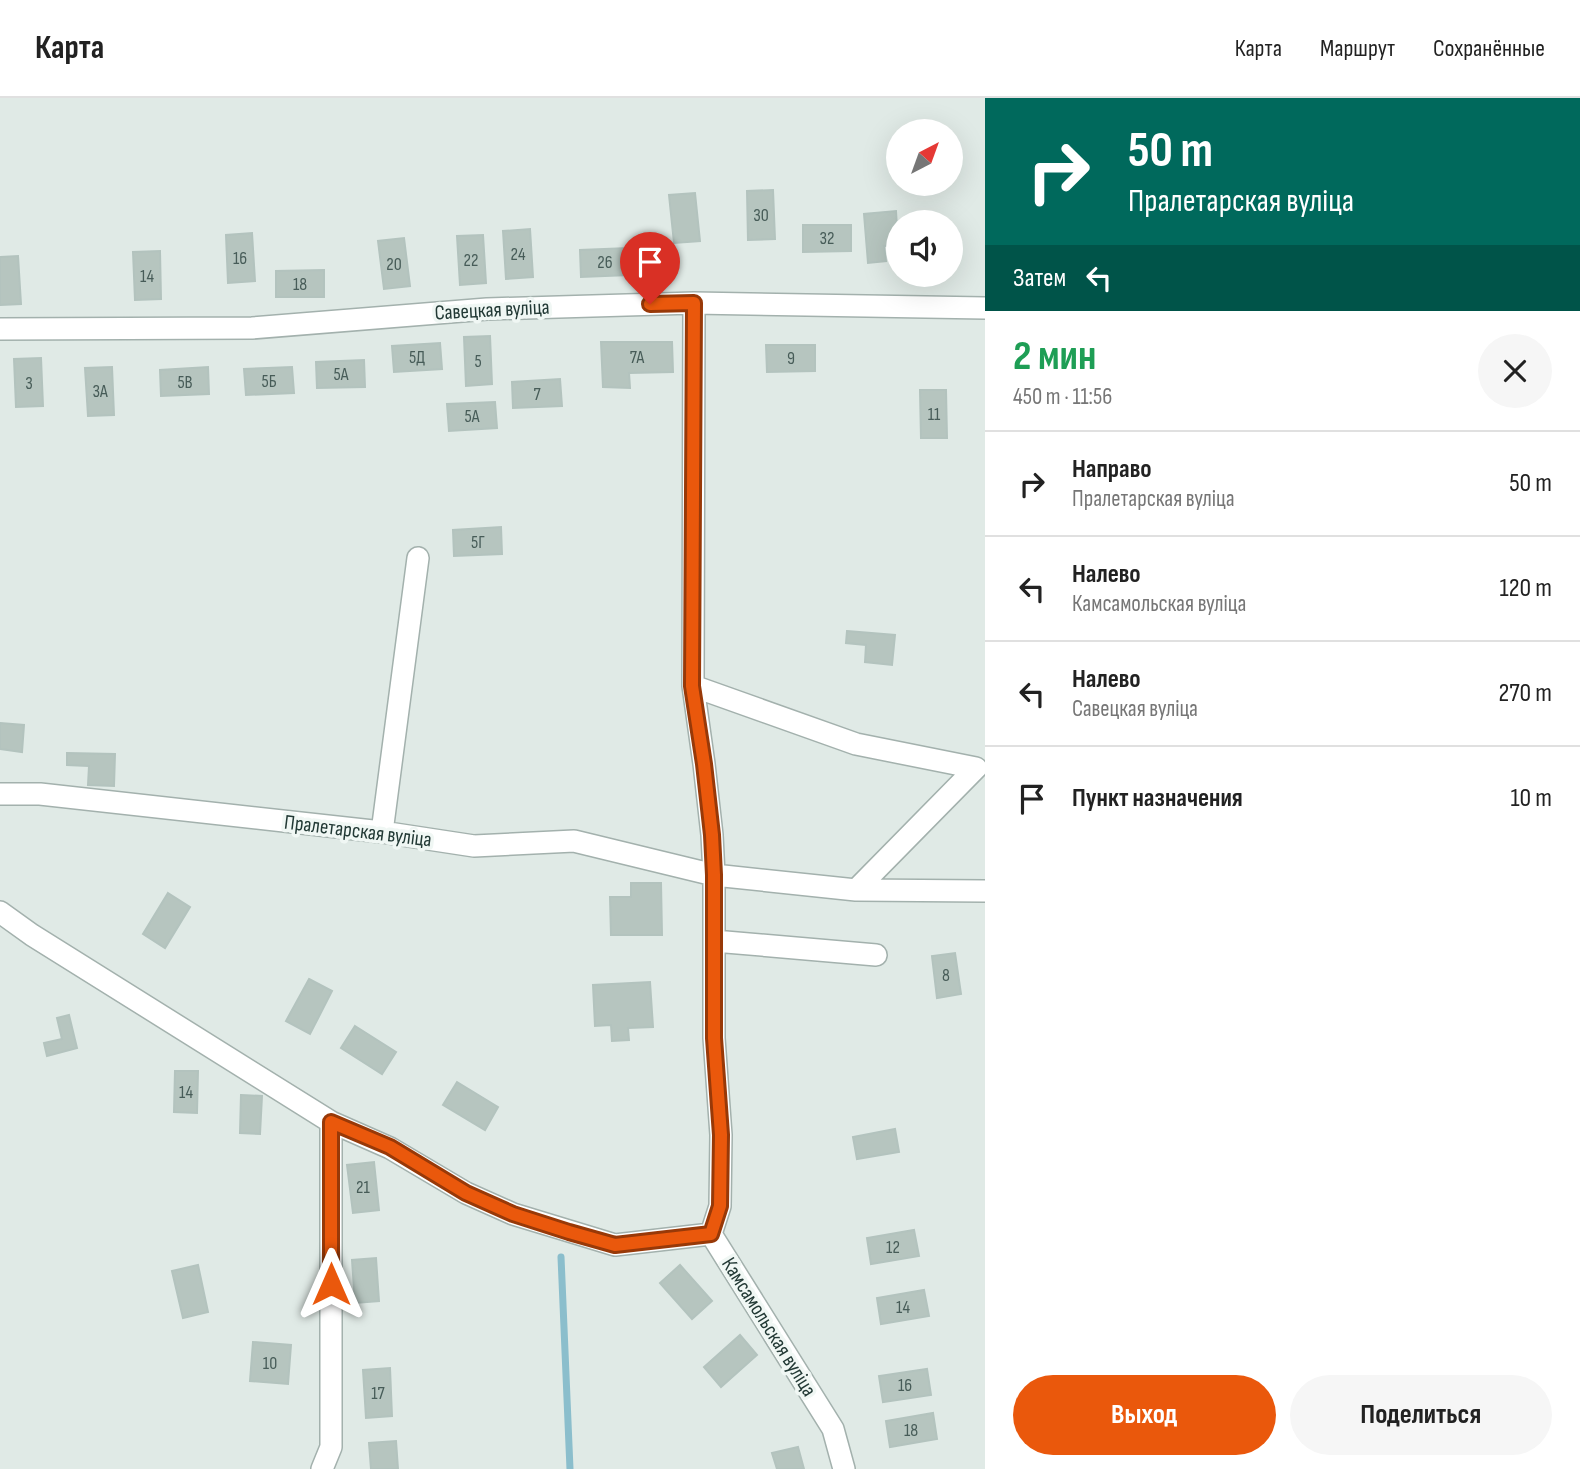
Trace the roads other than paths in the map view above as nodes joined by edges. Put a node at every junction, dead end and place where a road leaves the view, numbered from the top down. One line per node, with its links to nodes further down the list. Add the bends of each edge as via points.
1 (694, 303): 2 (street, Савецкая вуліца); 3 (street, Савецкая вуліца, via 487,309 252,328); 5 (street, Камсамольская вуліца)
2 (985, 308)
3 (0, 329)
4 (418, 558): 7 (street)
5 (692, 686): 8 (street, Камсамольская вуліца); 9 (street, via 856,744 976,768)
6 (0, 794): 7 (street, Пралетарская вуліца, via 40,794)
7 (382, 832): 8 (street, Пралетарская вуліца, via 474,846 574,841)
8 (714, 875): 9 (street, Пралетарская вуліца); 12 (street, Камсамольская вуліца)
9 (856, 890): 10 (street, Пралетарская вуліца)
10 (985, 891)
11 (0, 912): 14 (street)
12 (714, 941): 13 (street); 15 (street, Камсамольская вуліца, via 721,1135 720,1206)
13 (876, 955)
14 (331, 1122): 15 (street, via 390,1147 466,1193 569,1232 615,1245); 16 (street, via 331,1447)
15 (711, 1234): 17 (street, Камсамольская вуліца, via 834,1429)
16 (322, 1469)
17 (844, 1469)

